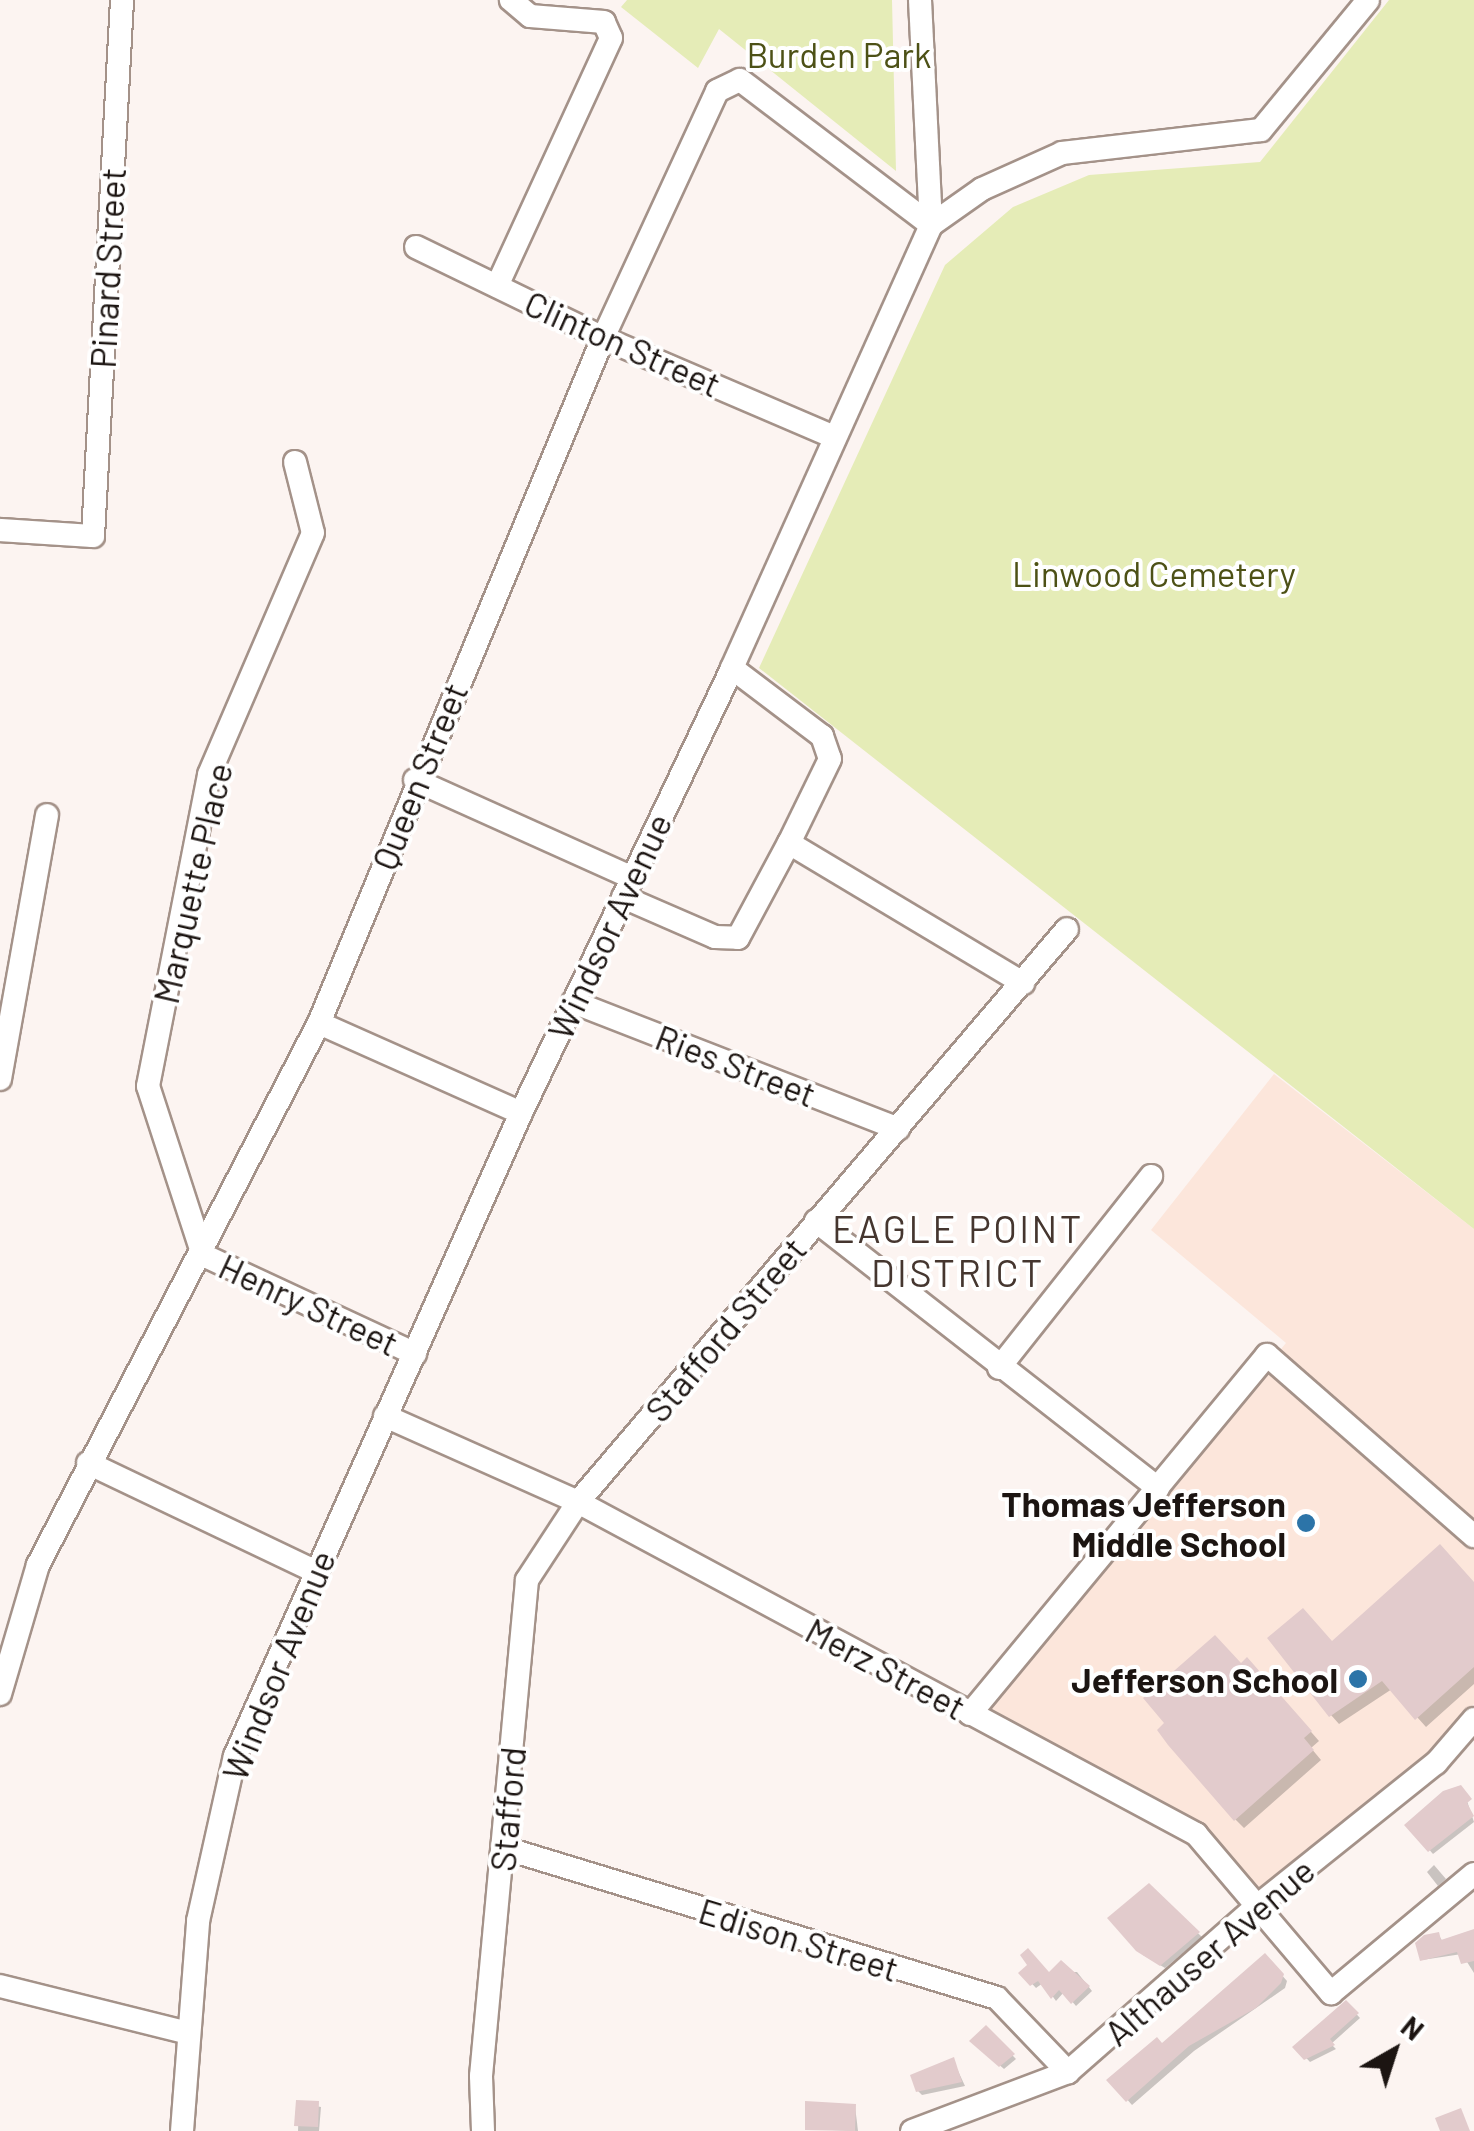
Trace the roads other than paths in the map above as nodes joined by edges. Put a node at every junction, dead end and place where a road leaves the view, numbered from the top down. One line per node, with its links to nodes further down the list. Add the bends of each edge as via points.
1 (122, 0): 11 (street, Pinard Street, via 92,536)
2 (511, 0): 7 (street, via 530,16 604,22 612,38)
3 (920, 0): 5 (street)
4 (1368, 0): 5 (street, via 1261,130 1062,153 982,190)
5 (931, 225): 8 (street, Queen Street, via 740,80 717,91); 9 (street, Windsor Avenue)
6 (416, 247): 7 (street, Clinton Street)
7 (497, 286): 8 (street, Clinton Street)
8 (602, 338): 9 (street, Clinton Street); 13 (street, Queen Street)
9 (832, 436): 12 (street, Windsor Avenue)
10 (296, 462): 26 (street, Marquette Place, via 313,533 209,775 148,1086)
11 (0, 530)
12 (732, 668): 15 (street, via 822,736 830,758); 16 (street, Windsor Avenue)
13 (415, 780): 16 (street); 20 (street, Queen Street)
14 (47, 816): 21 (street)
15 (789, 843): 16 (street, via 738,938 714,937); 18 (street)
16 (627, 887): 19 (street, Windsor Avenue)
17 (1067, 929): 18 (street, Stafford Street)
18 (1023, 983): 23 (street, Stafford Street)
19 (573, 1002): 22 (street, Windsor Avenue); 23 (street, Ries Street)
20 (319, 1023): 22 (street); 26 (street, Queen Street)
21 (0, 1079)
22 (521, 1114): 27 (street, Windsor Avenue)
23 (898, 1129): 25 (street, Stafford Street)
24 (1152, 1176): 28 (street)
25 (816, 1221): 28 (street); 32 (street, Stafford Street)
26 (202, 1255): 27 (street, Henry Street); 30 (street, Queen Street)
27 (415, 1354): 29 (street, Windsor Avenue)
28 (1000, 1368): 31 (street)
29 (386, 1416): 32 (street, Merz Street); 34 (street, Windsor Avenue)
30 (88, 1463): 34 (street); 35 (street, Queen Street, via 38,1566)
31 (1158, 1488): 33 (street, via 1267,1355); 36 (street)
32 (578, 1502): 36 (street, Merz Street); 38 (street, Stafford, via 527,1580)
33 (1474, 1536)
34 (314, 1571): 42 (street, Windsor Avenue, via 235,1756 198,1921)
35 (0, 1694)
36 (970, 1714): 40 (street, Merz Street, via 1196,1834)
37 (1474, 1720): 40 (street, Althauser Avenue, via 1436,1763)
38 (504, 1848): 43 (street, Edison Street, via 997,1998); 45 (street, Stafford, via 481,2076)
39 (1474, 1874): 40 (street, Merz Street, via 1331,1994)
40 (1256, 1907): 43 (street, Althauser Avenue)
41 (0, 1986): 42 (street)
42 (185, 2032): 44 (street, Windsor Avenue)
43 (1068, 2072): 46 (street, Althauser Avenue)
44 (182, 2131)
45 (483, 2131)
46 (912, 2131)

